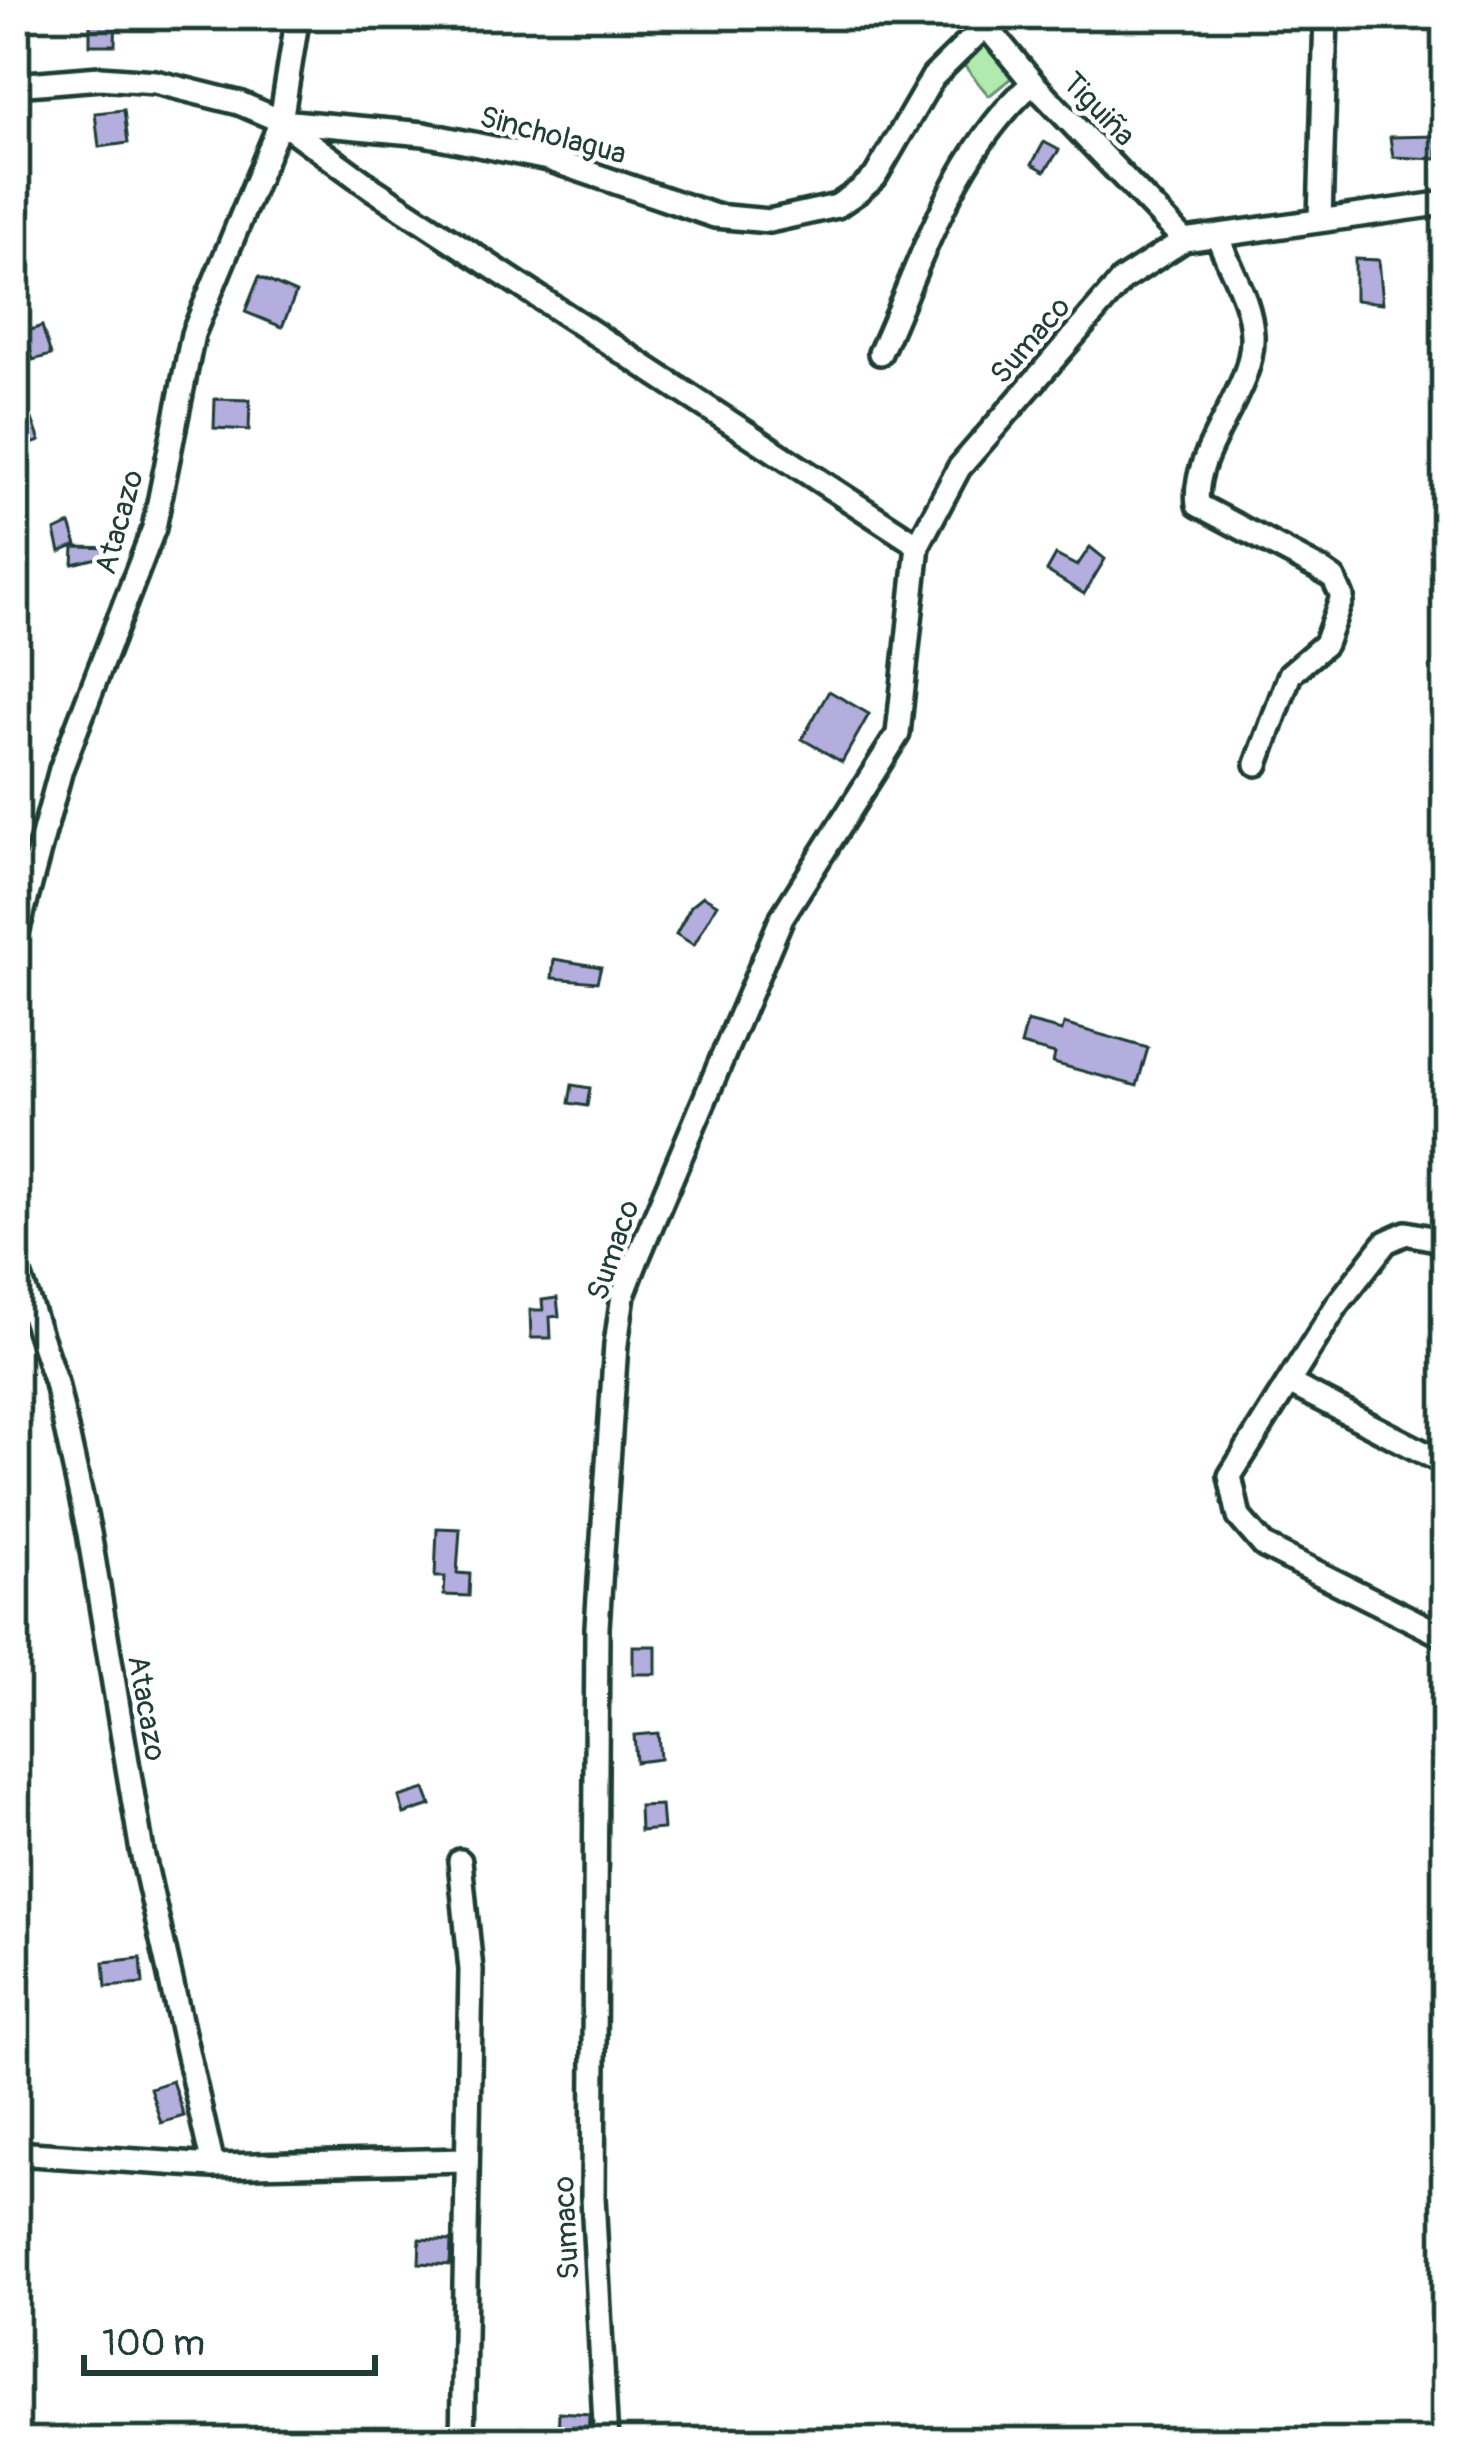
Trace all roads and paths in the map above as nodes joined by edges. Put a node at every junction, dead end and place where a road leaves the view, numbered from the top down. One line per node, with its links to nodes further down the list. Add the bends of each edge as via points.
1 (298, 15): 6 (street, Atacazo)
2 (1326, 15): 8 (street)
3 (982, 20): 4 (street, Tiguiña); 6 (street, Sincholagua, via 933,77 875,177 837,206 769,221 715,216 548,159 424,134)
4 (1033, 83): 10 (street, Tiguiña); 11 (street, via 974,148)
5 (15, 86): 6 (street, Sincholagua, via 155,82)
6 (281, 121): 12 (street); 14 (street, Atacazo, via 194,334 154,528 62,769)
7 (1446, 203): 8 (street)
8 (1320, 220): 9 (street)
9 (1218, 238): 10 (street); 13 (street, via 1249,311 1252,349 1200,481 1198,506 1321,570 1342,597 1325,644 1291,674)
10 (1184, 240): 12 (street, Sumaco, via 1122,280 1039,375 959,467)
11 (880, 353)
12 (918, 545): 25 (street, Sumaco, via 898,734 782,917 623,1294 597,1627 593,2197)
13 (1257, 764)
14 (15, 940)
15 (1446, 1241): 17 (street, via 1406,1233 1386,1242)
16 (15, 1262): 23 (street, Atacazo, via 56,1383 89,1533 142,1852)
17 (1289, 1383): 18 (street); 19 (street, via 1230,1476 1239,1517 1264,1546)
18 (1446, 1464)
19 (1446, 1637)
20 (460, 1861): 22 (street, via 471,1970)
21 (18, 2148): 23 (street)
22 (466, 2160): 23 (street); 24 (street)
23 (213, 2166)
24 (462, 2442)
25 (606, 2442)

